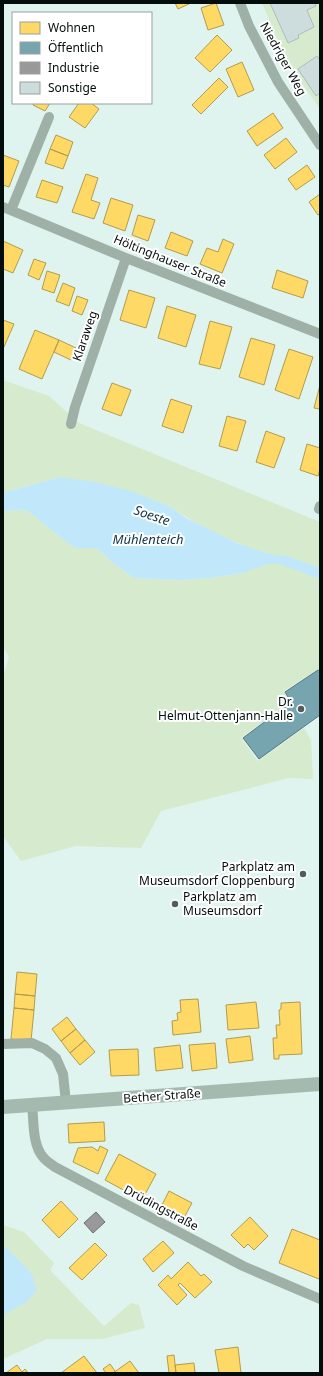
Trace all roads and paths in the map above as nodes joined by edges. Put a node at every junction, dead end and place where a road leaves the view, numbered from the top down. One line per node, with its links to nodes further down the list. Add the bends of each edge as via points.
1 (240, 3): 3 (street, Niedriger Weg, via 278,82)
2 (49, 117): 4 (street, Höltinghauser Straße)
3 (320, 145)
4 (7, 209): 5 (street, Höltinghauser Straße)
5 (126, 258): 6 (street, Höltinghauser Straße); 7 (street, Klaraweg)
6 (320, 334)
7 (71, 424)
8 (3, 1044): 10 (street, via 32,1043 56,1058 63,1074)
9 (320, 1084): 10 (street, Bether Straße)
10 (66, 1103): 11 (street, Bether Straße)
11 (32, 1105): 12 (street, Bether Straße); 13 (street, Drüdingstraße, via 36,1143 44,1158 55,1167 243,1266)
12 (3, 1107)
13 (320, 1299)

